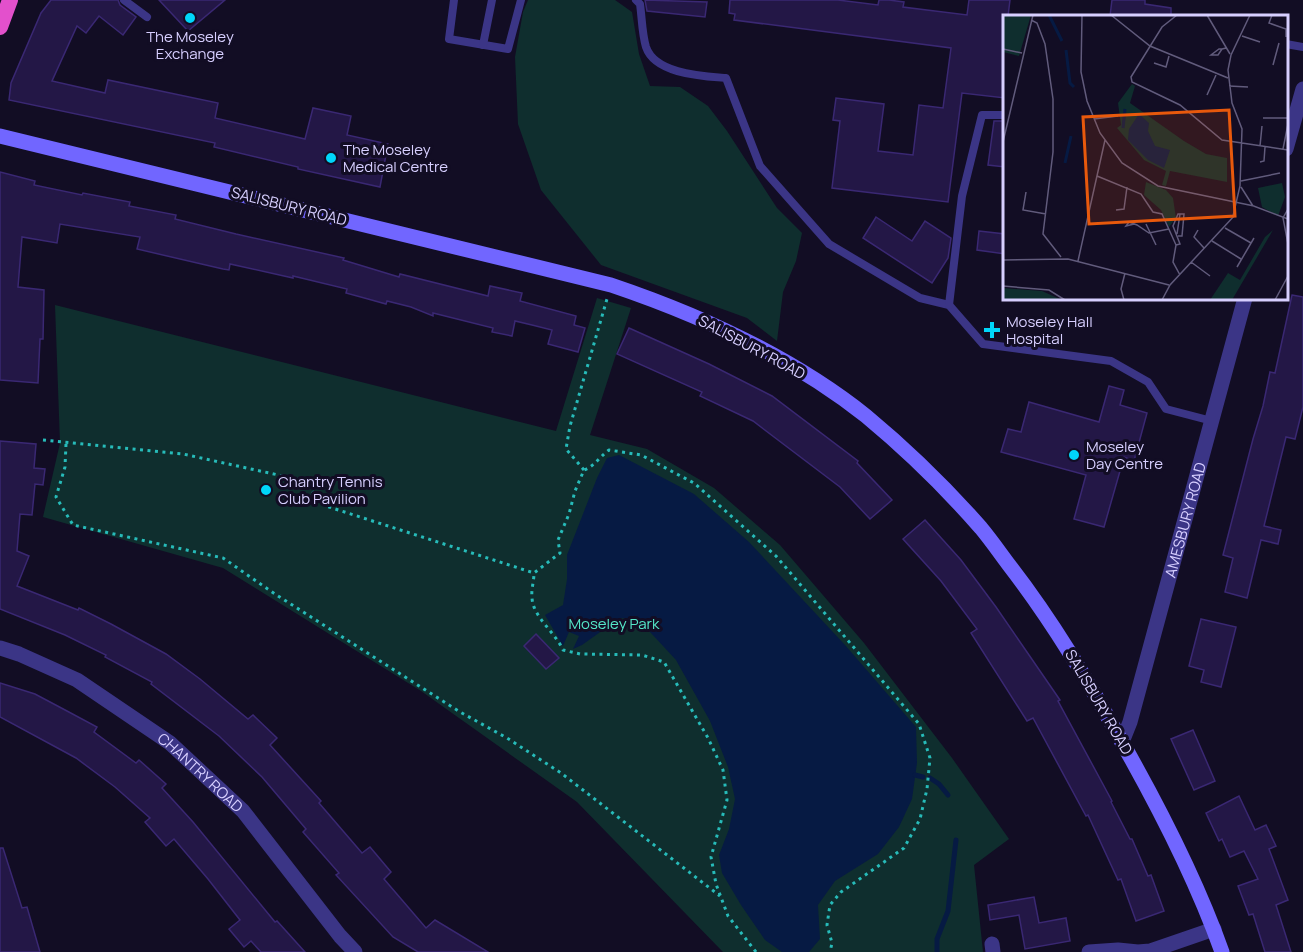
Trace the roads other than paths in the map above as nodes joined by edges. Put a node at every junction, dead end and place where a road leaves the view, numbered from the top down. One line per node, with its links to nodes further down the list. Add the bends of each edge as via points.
1 (9, 0): 7 (highway); 9 (highway)
2 (124, 0): 8 (lane)
3 (454, 0): 11 (lane, via 449,39)
4 (492, 0): 11 (lane)
5 (521, 0): 11 (lane, via 508,49)
6 (636, 0): 18 (lane, via 640,4 647,49 662,66 691,75 726,78 760,166 829,244 920,297)
7 (0, 9)
8 (147, 16)
9 (0, 27)
10 (1288, 44): 12 (lane)
11 (483, 45)
12 (1303, 47)
13 (1303, 89): 16 (street)
14 (1003, 114): 18 (lane, via 982,115 962,196)
15 (0, 136): 21 (main road, SALISBURY ROAD, via 611,285 666,303 762,350 873,424 981,529 1061,637)
16 (1288, 145)
17 (1244, 300): 19 (street, AMESBURY ROAD)
18 (949, 305): 19 (lane, via 983,344 1111,361 1148,382 1166,409)
19 (1212, 421): 21 (street, AMESBURY ROAD)
20 (0, 648): 23 (street, CHANTRY ROAD, via 77,680 170,743 243,811)
21 (1122, 741): 22 (main road, SALISBURY ROAD, via 1158,805)
22 (1214, 929): 24 (street, via 1150,951); 25 (main road, SALISBURY ROAD)
23 (355, 952)
24 (1089, 952)
25 (1222, 952)

